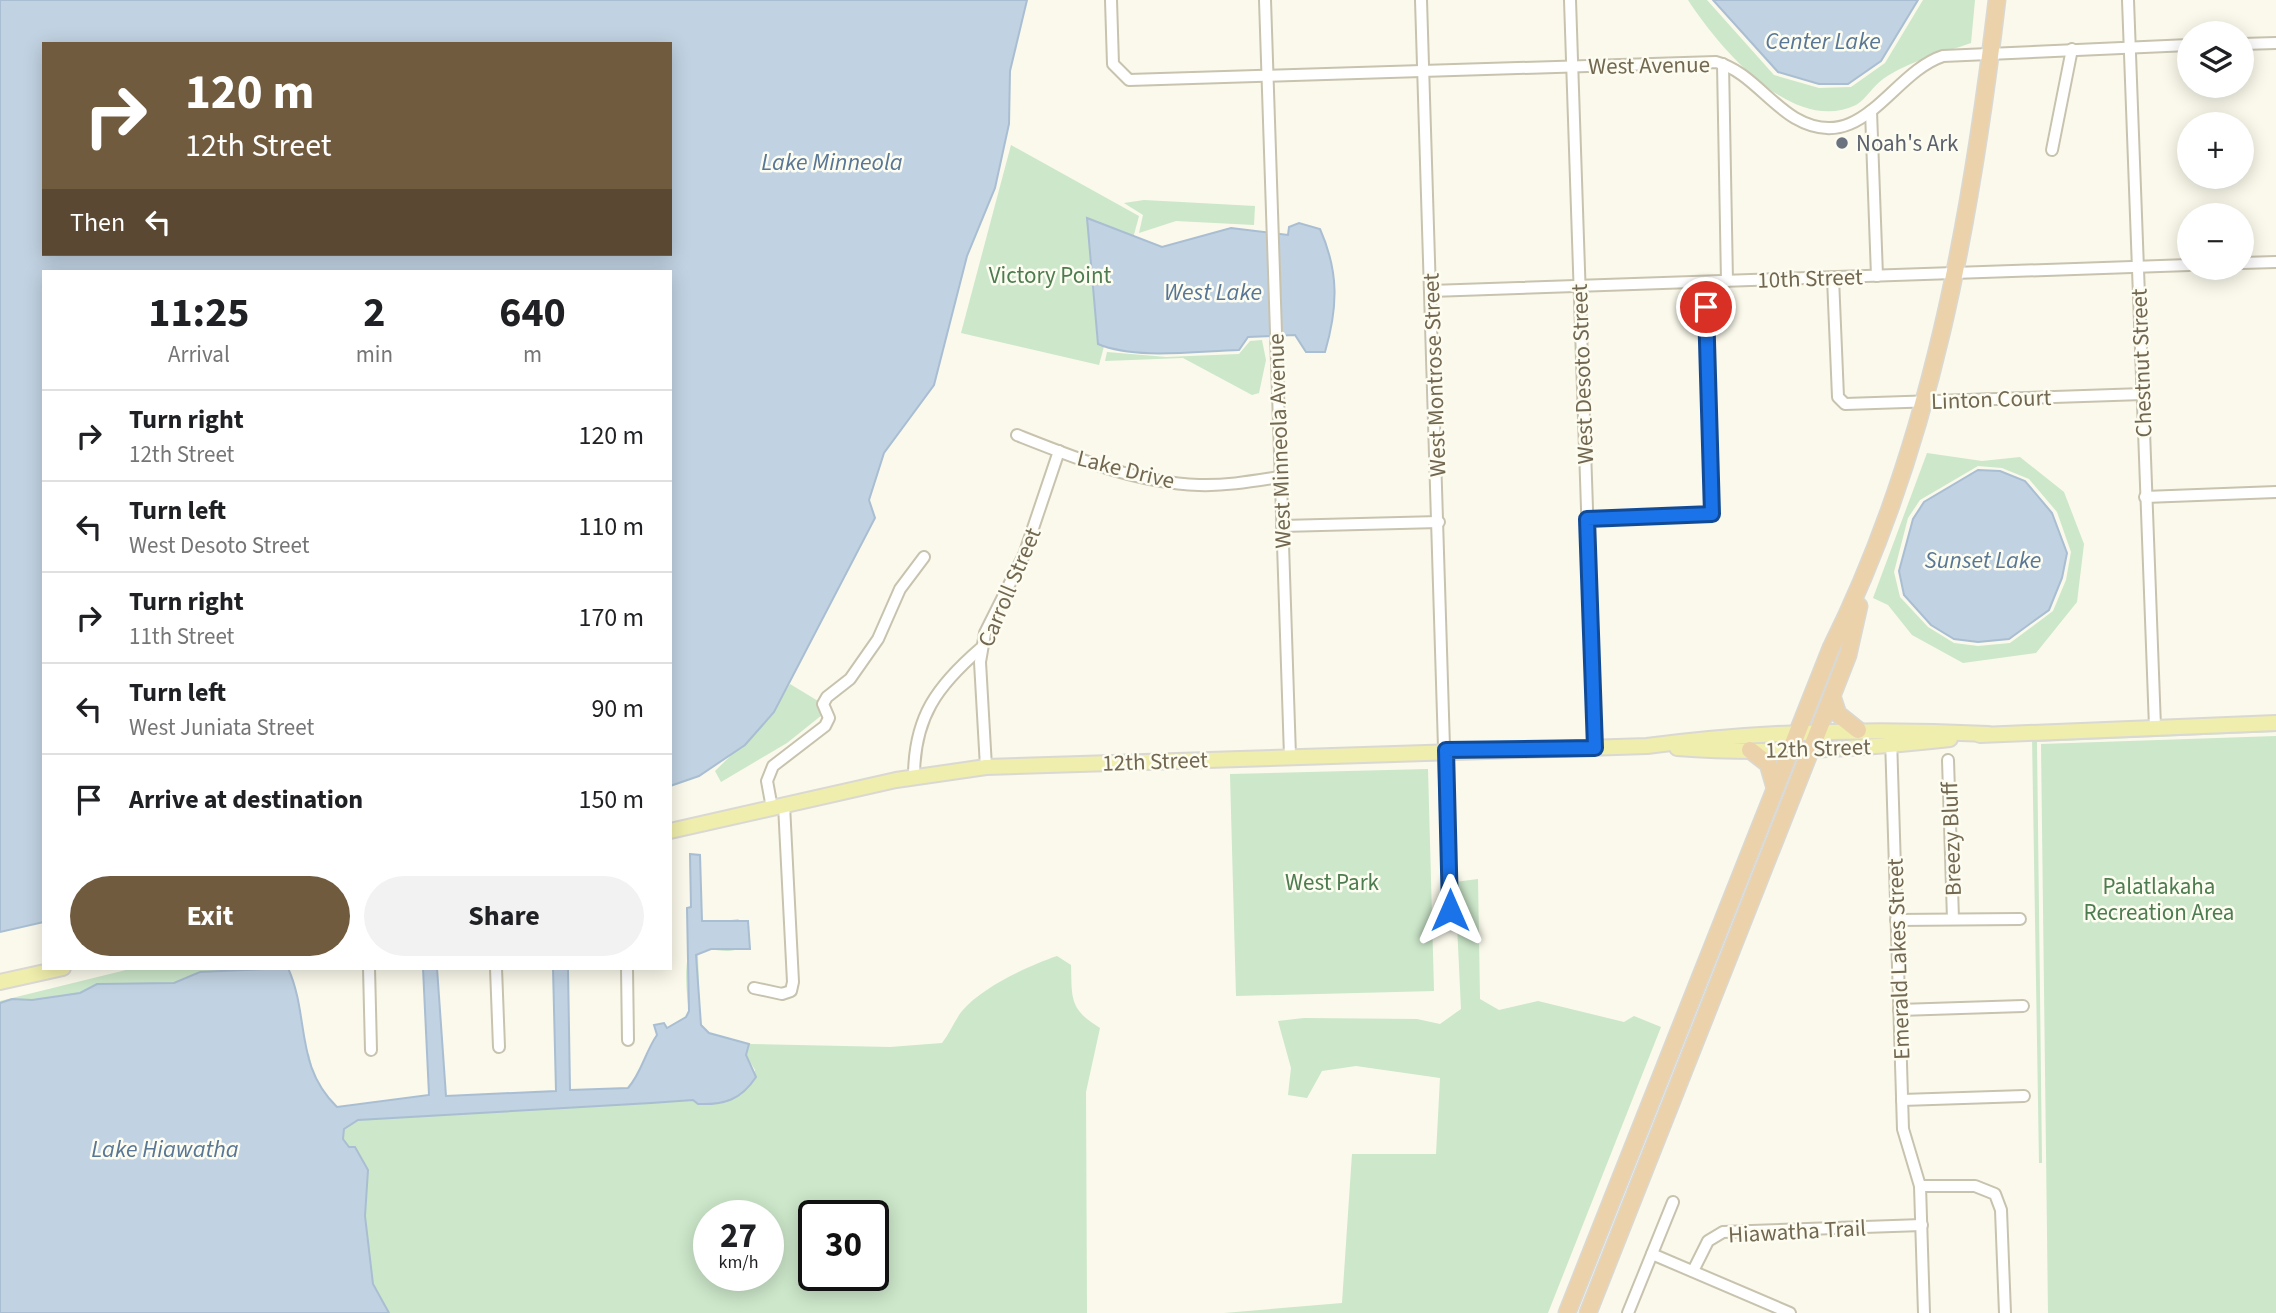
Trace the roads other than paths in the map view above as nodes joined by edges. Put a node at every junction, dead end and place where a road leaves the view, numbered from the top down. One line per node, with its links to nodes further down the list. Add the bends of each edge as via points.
1 (1111, 0): 16 (street, West Avenue, via 1113,64 1123,76 1135,80)
2 (1265, 0): 16 (street, West Minneola Avenue)
3 (1422, 0): 15 (street, West Montrose Street)
4 (1570, 0): 14 (street, West Desoto Street)
5 (1997, 0): 12 (highway)
6 (2129, 0): 10 (street, Chestnut Street)
7 (2276, 43): 8 (street)
8 (2254, 44)
9 (2177, 45): 10 (street, West Avenue)
10 (2129, 47): 11 (street, West Avenue); 22 (street, Chestnut Street)
11 (2072, 49): 12 (street, West Avenue); 18 (street)
12 (1991, 53): 17 (street, West Avenue, via 1930,60); 23 (highway)
13 (1723, 64): 14 (street, West Avenue); 17 (street, West Avenue, via 1806,124 1837,127); 26 (street)
14 (1572, 66): 15 (street, West Avenue); 28 (street, West Desoto Street)
15 (1424, 71): 16 (street, West Avenue); 29 (street, West Montrose Street)
16 (1268, 77): 34 (street, West Minneola Avenue)
17 (1871, 111): 24 (street)
18 (2052, 150)
19 (2276, 262): 20 (street)
20 (2254, 263)
21 (2177, 265): 22 (street, 10th Street)
22 (2138, 267): 23 (street, 10th Street); 30 (street, Chestnut Street)
23 (1954, 274): 24 (street, 10th Street); 31 (highway)
24 (1877, 276): 25 (street, 10th Street)
25 (1833, 278): 26 (street, 10th Street); 31 (street, Linton Court, via 1841,402)
26 (1727, 281): 27 (street, 10th Street)
27 (1705, 282): 28 (street, 10th Street); 37 (street, via 1712,514)
28 (1579, 285): 29 (street, 10th Street); 37 (street, West Desoto Street)
29 (1431, 291): 38 (street, West Montrose Street)
30 (2143, 394): 31 (street, Linton Court); 36 (street, Chestnut Street)
31 (1922, 402): 41 (highway)
32 (1017, 435): 33 (street, Lake Drive)
33 (1059, 452): 34 (street, Lake Drive, via 1174,483 1217,485); 42 (street, Carroll Street, via 1024,555)
34 (1280, 477): 39 (street, West Minneola Avenue)
35 (2276, 492): 36 (street)
36 (2145, 497): 45 (street, Chestnut Street)
37 (1587, 519): 54 (street, West Desoto Street)
38 (1439, 522): 39 (street); 57 (street, West Montrose Street)
39 (1282, 526): 60 (street, West Minneola Avenue)
40 (923, 557): 65 (street, via 900,589 878,639 850,679 827,696 823,704 829,719 825,726 773,766 767,781)
41 (1865, 580): 43 (highway, via 1848,655); 49 (highway, via 1830,648)
42 (981, 648): 62 (street, Carroll Street); 63 (street, via 947,680 925,713 916,740)
43 (1832, 696): 47 (highway, via 1838,715); 48 (highway)
44 (2276, 723): 45 (main road, 12th Street)
45 (2155, 727): 50 (main road, 12th Street)
46 (1891, 729): 47 (main road, 12th Street); 50 (main road, 12th Street); 53 (street, Emerald Lakes Street)
47 (1858, 730): 48 (main road, 12th Street)
48 (1818, 731): 49 (main road, 12th Street); 55 (highway)
49 (1797, 732): 51 (main road, 12th Street); 56 (highway)
50 (1988, 734): 53 (main road, 12th Street)
51 (1722, 736): 52 (main road, 12th Street); 59 (street)
52 (1647, 746): 54 (main road, 12th Street); 59 (main road, 12th Street)
53 (1891, 746): 55 (main road, 12th Street); 70 (street, Emerald Lakes Street)
54 (1595, 748): 57 (main road, 12th Street)
55 (1811, 748): 56 (main road, 12th Street); 89 (highway)
56 (1791, 749): 58 (main road, 12th Street); 64 (highway)
57 (1446, 750): 60 (main road, 12th Street); 67 (street, West Montrose Street)
58 (1750, 750): 59 (main road, 12th Street); 64 (highway, via 1768,764)
59 (1721, 751)
60 (1290, 756): 62 (main road, 12th Street)
61 (1948, 761): 68 (street, Breezy Bluff)
62 (986, 767): 63 (main road, 12th Street)
63 (914, 777): 65 (main road, 12th Street)
64 (1775, 788): 89 (highway)
65 (778, 807): 66 (main road, 12th Street); 76 (street, via 793,982 791,991 782,994)
66 (672, 831)
67 (1450, 910)
68 (1953, 919): 69 (street); 70 (street)
69 (2020, 919)
70 (1896, 920): 78 (street, Emerald Lakes Street)
71 (54, 970): 75 (main road)
72 (369, 970): 81 (street)
73 (496, 970): 80 (street)
74 (627, 970): 79 (street)
75 (0, 982)
76 (754, 988)
77 (2023, 1006): 78 (street)
78 (1899, 1010): 83 (street, Emerald Lakes Street)
79 (628, 1040)
80 (499, 1047)
81 (371, 1050)
82 (2024, 1096): 83 (street)
83 (1902, 1100): 84 (street, Emerald Lakes Street, via 1903,1137)
84 (1920, 1186): 86 (street, Emerald Lakes Street); 93 (street, via 1975,1186 1995,1194 2001,1210)
85 (1673, 1202): 87 (street)
86 (1922, 1225): 88 (street, Hiawatha Trail, via 1723,1232 1708,1241); 92 (street, Emerald Lakes Street)
87 (1652, 1254): 88 (street); 90 (street)
88 (1693, 1271): 91 (street)
89 (1578, 1312)
90 (1628, 1313)
91 (1790, 1313)
92 (1924, 1313)
93 (2005, 1313)

